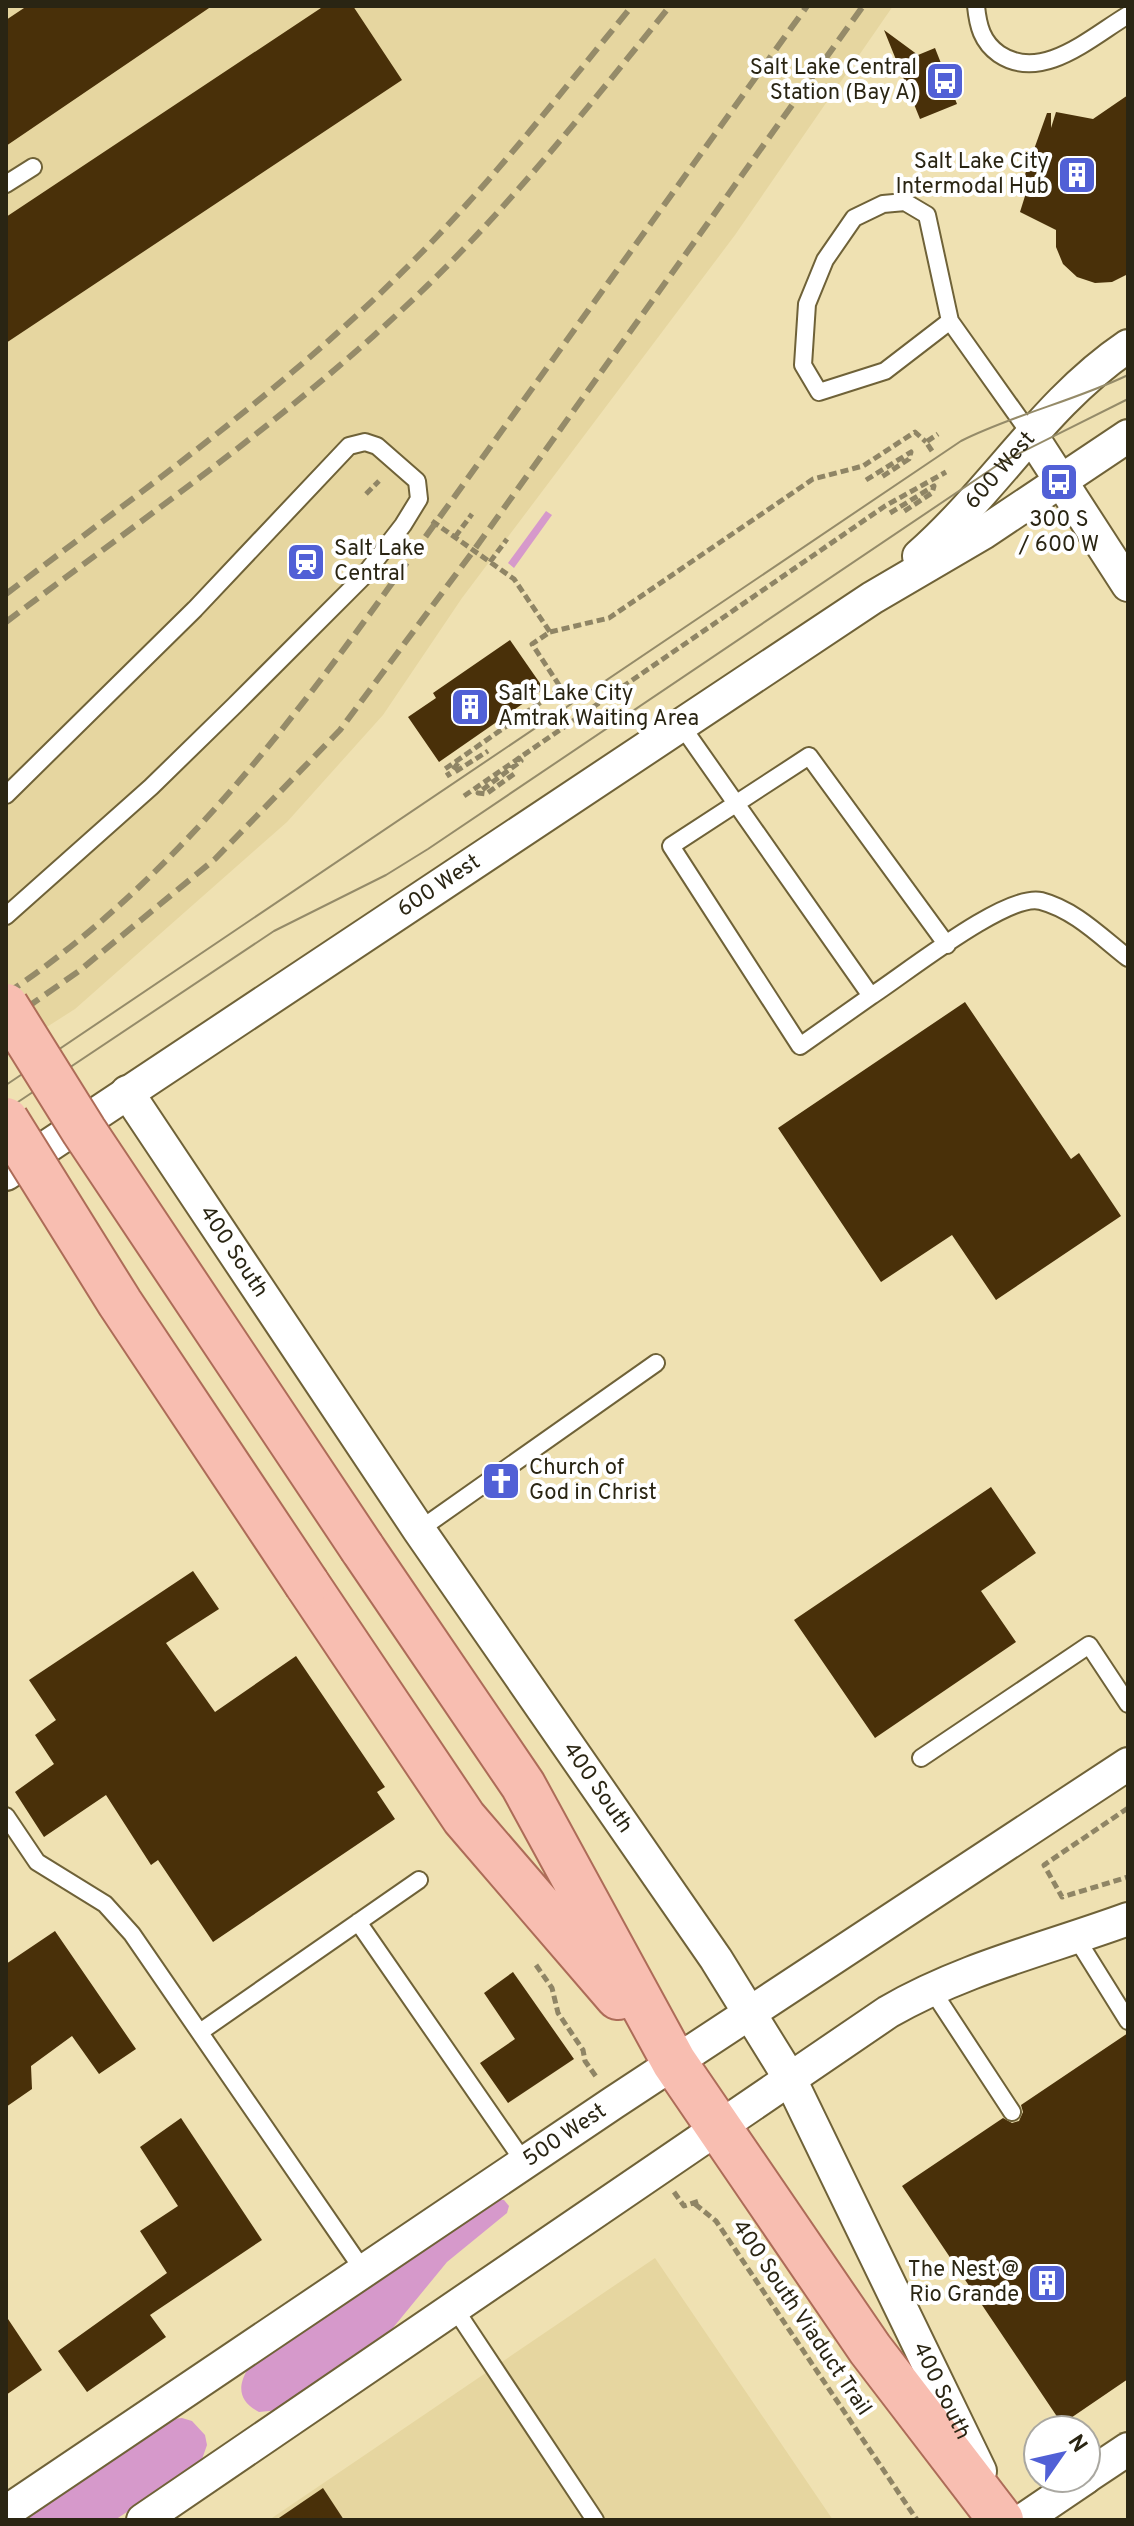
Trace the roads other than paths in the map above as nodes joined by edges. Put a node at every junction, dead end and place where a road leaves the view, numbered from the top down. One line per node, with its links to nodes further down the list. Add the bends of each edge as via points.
1 (976, 6): 2 (lane, via 977,25 989,47 1013,63 1039,64 1066,53)
2 (1128, 15)
3 (33, 167): 4 (lane)
4 (6, 184)
5 (950, 321): 5 (lane, via 927,215 905,202 883,204 854,218 825,260 807,304 803,365 819,392 885,371); 7 (lane)
6 (1128, 346): 7 (street, 600 West, via 1062,400)
7 (1031, 435): 9 (street); 11 (street, 600 West, via 938,539)
8 (1128, 436): 9 (street, 600 West)
9 (1059, 482): 10 (street); 11 (street, 600 West)
10 (1128, 585)
11 (872, 598): 12 (street, 600 West)
12 (681, 725): 14 (lane); 20 (street, 600 West)
13 (6, 795): 15 (lane, via 195,609 349,446 371,443 409,473 420,492 414,508 362,578 151,787)
14 (737, 801): 16 (lane, via 809,756); 18 (lane); 18 (lane, via 671,846 800,1046)
15 (6, 916)
16 (947, 945): 17 (lane, via 1003,908 1038,900 1073,915); 18 (lane)
17 (1128, 958)
18 (871, 996)
19 (6, 1006): 37 (main road, 400 South, bridge, via 84,1131 523,1785)
20 (127, 1092): 22 (street, 600 West); 24 (street, 400 South)
21 (6, 1120): 37 (main road, 400 South, bridge, via 120,1303 464,1818)
22 (6, 1174)
23 (656, 1363): 24 (lane)
24 (419, 1530): 34 (street, 400 South)
25 (1128, 1704): 26 (lane, via 1089,1645)
26 (921, 1758)
27 (1128, 1764): 34 (street, 500 West)
28 (6, 1816): 36 (lane, via 37,1862 105,1904 123,1924)
29 (419, 1880): 31 (lane)
30 (1128, 1919): 32 (street)
31 (358, 1922): 36 (lane); 41 (lane)
32 (1075, 1936): 33 (street); 35 (lane)
33 (930, 1987): 38 (street); 39 (lane)
34 (748, 2013): 37 (street, 500 West); 38 (street, 400 South)
35 (1128, 2021)
36 (200, 2032): 42 (lane)
37 (674, 2062): 40 (main road, 400 South); 41 (street, 500 West)
38 (789, 2077): 40 (street); 50 (street, 400 South)
39 (1012, 2112)
40 (717, 2127): 43 (street); 50 (main road, 400 South, via 870,2349)
41 (524, 2162): 42 (street, 500 West)
42 (363, 2270): 47 (street, 500 West)
43 (455, 2309): 48 (street); 49 (lane)
44 (1128, 2449): 45 (street)
45 (1102, 2467)
46 (1062, 2494): 51 (street)
47 (6, 2512)
48 (143, 2520)
49 (595, 2520)
50 (1002, 2520)
51 (1023, 2520)

